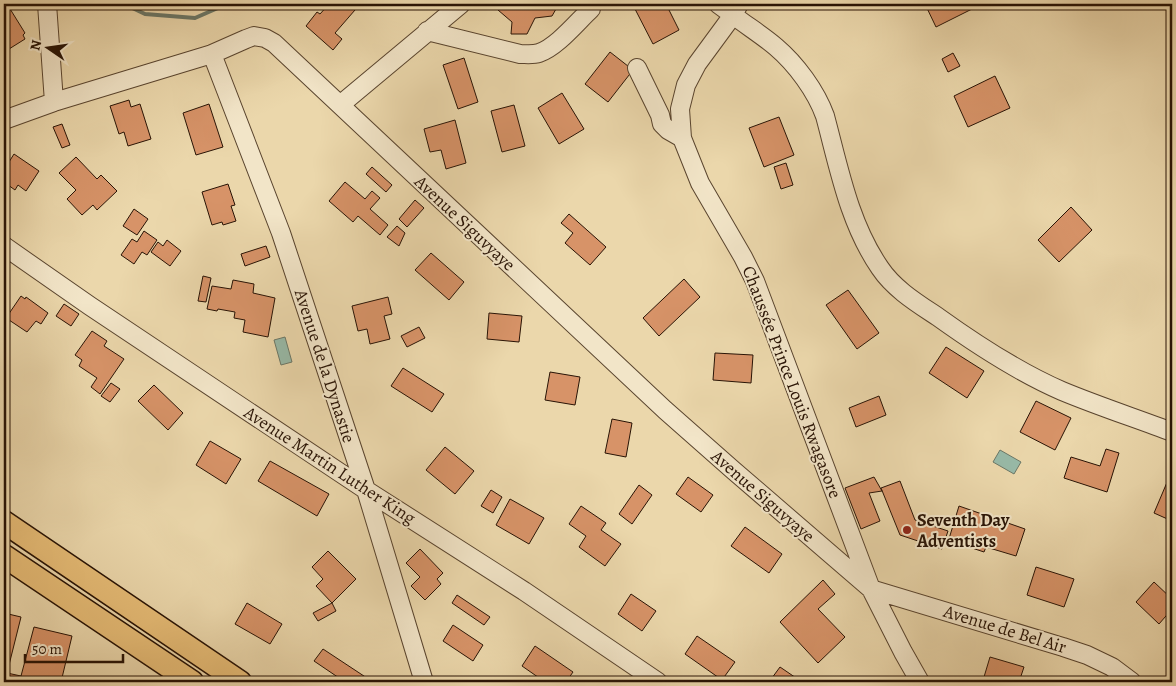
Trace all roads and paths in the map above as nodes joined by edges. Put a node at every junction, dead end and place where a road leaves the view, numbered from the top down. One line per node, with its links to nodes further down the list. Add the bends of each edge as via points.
1 (47, 4): 9 (street)
2 (461, 4): 6 (street)
3 (718, 4): 5 (street)
4 (590, 9): 6 (street, via 555,44 531,55)
5 (736, 9): 12 (street, Chaussée Prince Louis Rwagasore, via 686,85 680,109); 14 (street, via 793,63 820,103 854,221 881,269 902,292 972,342 1029,375)
6 (427, 31): 10 (street)
7 (212, 54): 9 (street, Avenue Siguvyaye); 10 (street, Avenue Siguvyaye, via 254,36 266,38); 15 (street, Avenue de la Dynastie, via 281,233)
8 (637, 68): 12 (street, via 662,124)
9 (54, 102): 11 (street, Avenue Siguvyaye)
10 (340, 104): 18 (street, Avenue Siguvyaye, via 658,404)
11 (4, 120)
12 (682, 138): 18 (street, Chaussée Prince Louis Rwagasore, via 700,182 755,281)
13 (4, 246): 15 (street, Avenue Martin Luther King)
14 (1172, 432)
15 (366, 490): 23 (street, Avenue de la Dynastie); 24 (street, Avenue Martin Luther King)
16 (4, 522): 19 (main road)
17 (4, 556): 20 (main road)
18 (871, 589): 25 (street, Chaussée Prince Louis Rwagasore); 26 (street, Avenue de Bel Air, via 1079,652 1112,667)
19 (175, 638): 20 (main road); 22 (main road)
20 (158, 659): 21 (main road)
21 (192, 682)
22 (240, 682)
23 (424, 682)
24 (658, 682)
25 (920, 682)
26 (1132, 682)

